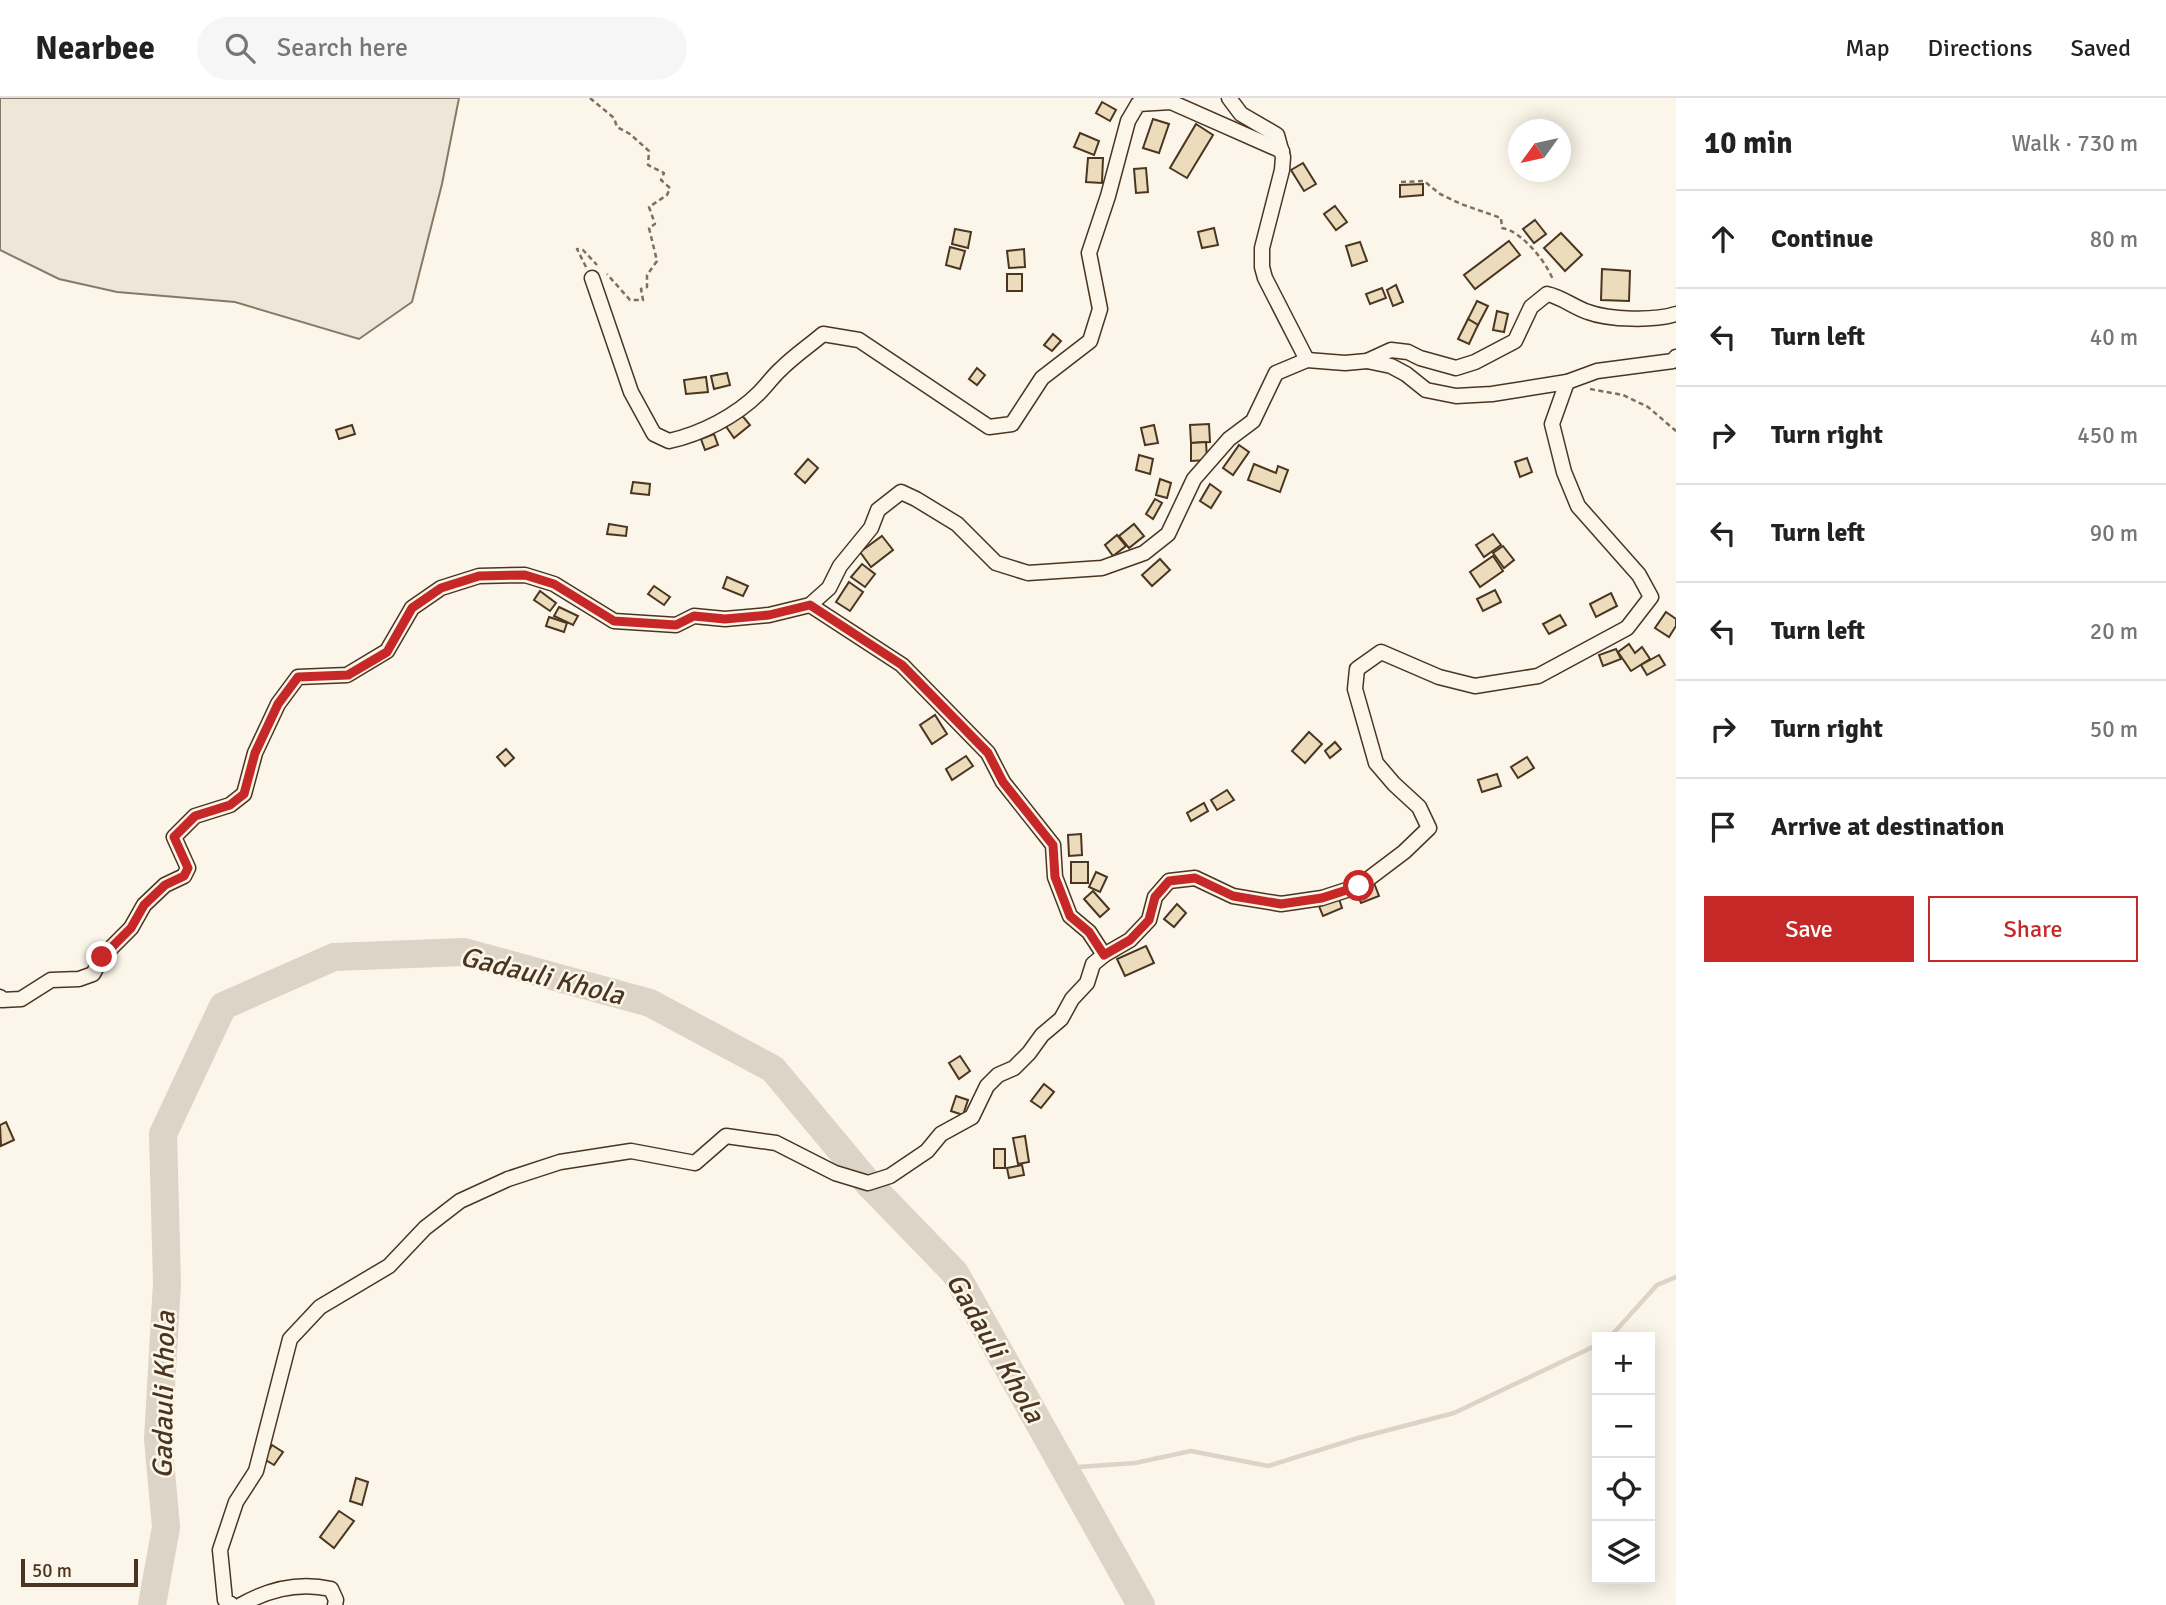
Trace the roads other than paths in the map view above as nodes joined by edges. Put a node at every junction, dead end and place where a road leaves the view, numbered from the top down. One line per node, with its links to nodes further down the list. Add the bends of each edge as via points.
1 (1229, 98): 2 (street, via 1241,114 1277,135)
2 (1282, 151): 3 (street, via 1171,102 1138,104 1128,121 1089,253 1100,309 1090,341 1042,378 1012,424 989,427 859,340 823,334 724,419 669,441 654,433 631,392); 6 (street, via 1262,267)
3 (592, 278)
4 (1676, 314): 7 (street, via 1661,319 1592,313 1547,294 1531,307 1515,341 1475,362 1456,368 1391,350)
5 (1676, 358): 8 (street, via 1597,371)
6 (1307, 360): 7 (street); 9 (street, via 1276,373 1253,421 1229,439 1194,479 1168,534 1144,553 1102,568 1028,573 996,563 957,524 901,492 878,510 871,528 840,566 829,588)
7 (1367, 361): 8 (street, via 1391,366 1426,390 1456,396)
8 (1567, 382): 10 (street, via 1552,424 1564,471 1578,506 1639,575 1651,597 1628,628 1538,676 1475,685 1439,677 1381,652 1357,669 1355,689 1366,733 1376,763 1419,807 1429,828 1359,886 1322,898 1281,904 1233,896 1195,878 1169,881 1155,897 1149,920 1130,940)
9 (810, 605): 10 (street, via 902,665 988,753 1003,782 1053,845 1055,877 1070,916 1089,932); 11 (street, via 769,615 694,616 676,625 614,621 554,584 525,575 479,576 441,588 412,608 387,652 348,675 298,677 278,704 255,753 244,794 230,805 195,816 174,837 188,868 184,876 165,885 144,905 93,974 51,980 21,999)
10 (1104, 955): 12 (street, via 1093,964 1087,983 1061,1019 1014,1068 987,1086 972,1117 941,1134 927,1152 890,1176 868,1183 835,1173 776,1143 726,1136 695,1163 631,1151 584,1158 508,1179 460,1201 388,1266 320,1307 290,1339 256,1471 236,1502 220,1550 225,1600)
11 (0, 998)
12 (232, 1605)
13 (241, 1605): 14 (street, via 274,1590 318,1586 331,1589)
14 (335, 1605)

